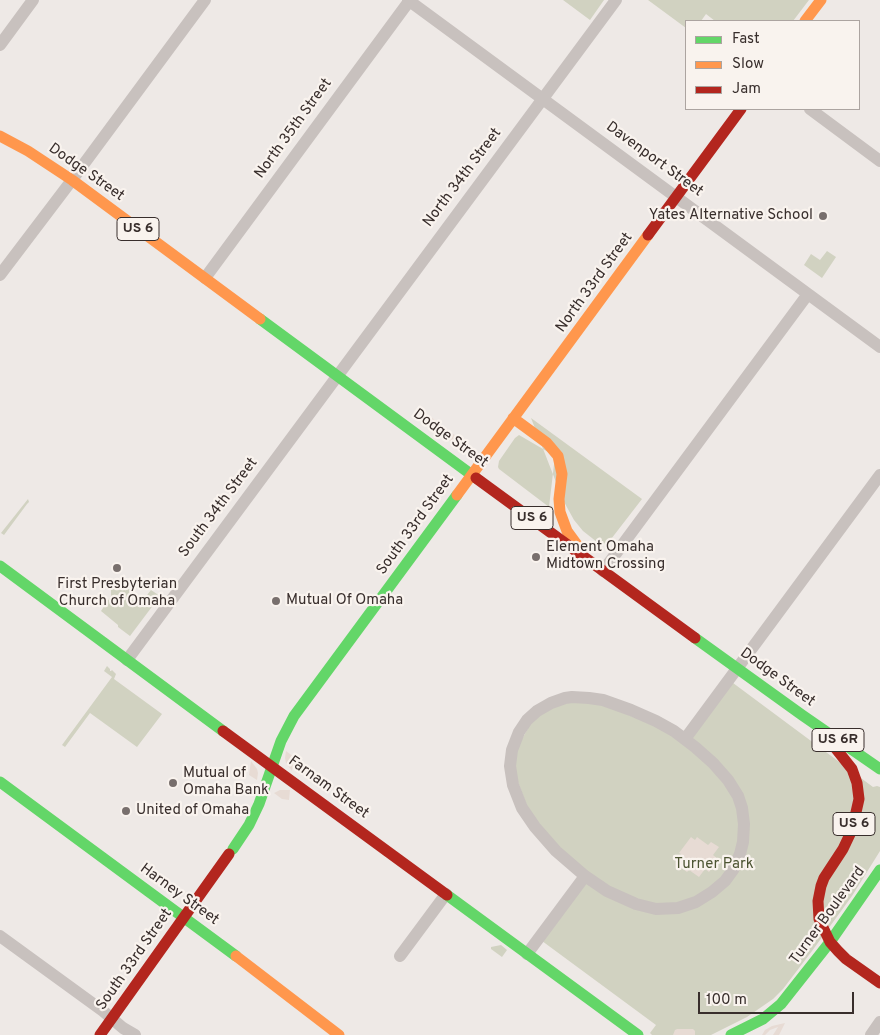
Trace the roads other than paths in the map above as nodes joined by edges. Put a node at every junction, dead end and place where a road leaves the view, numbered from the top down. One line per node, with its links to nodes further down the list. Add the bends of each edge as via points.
1 (33, 0): 7 (street)
2 (409, 0): 8 (street, Davenport Street); 16 (street, North 35th Street)
3 (616, 0): 8 (street, North 34th Street)
4 (821, 0): 6 (main road)
5 (199, 2): 13 (street)
6 (806, 20)
7 (0, 45)
8 (543, 98): 14 (street, Davenport Street); 19 (street, North 34th Street)
9 (740, 110): 14 (main road, North 33rd Street)
10 (811, 110): 12 (street)
11 (0, 136): 13 (main road, Dodge Street / US 6)
12 (880, 161)
13 (72, 180): 15 (street); 16 (main road, Dodge Street / US 6)
14 (677, 197): 17 (street, Davenport Street); 20 (main road, North 33rd Street)
15 (0, 275)
16 (204, 278): 19 (main road, Dodge Street / US 6)
17 (808, 294): 18 (street, Davenport Street); 25 (street)
18 (880, 347)
19 (338, 376): 21 (main road, Dodge Street / US 6); 26 (street, South 34th Street)
20 (513, 418): 21 (main road, North 33rd Street); 23 (main road, via 547,443 558,456 562,474 561,517 567,532)
21 (472, 474): 23 (main road, Dodge Street / US 6); 31 (main road, South 33rd Street, via 294,716)
22 (880, 475): 27 (street)
23 (592, 562): 25 (main road, Dodge Street / US 6)
24 (0, 566): 26 (main road, Farnam Street)
25 (603, 571): 27 (main road, Dodge Street / US 6)
26 (127, 660): 31 (main road, Farnam Street)
27 (738, 668): 28 (main road, Dodge Street / US 6); 29 (street)
28 (802, 715): 30 (main road, Dodge Street / US 6R); 34 (main road, US 6, via 849,765 857,783)
29 (685, 740): 36 (street, via 719,770 740,802 743,842 730,874 718,888 700,900 661,910 625,900); 36 (street, via 637,712 589,698 565,698 551,703 538,710 523,726 510,761 516,796 548,843)
30 (878, 763)
31 (272, 766): 37 (main road, Farnam Street); 38 (main road, South 33rd Street, via 260,804 248,825)
32 (0, 782): 38 (main road, Harney Street)
33 (867, 785): 34 (main road)
34 (858, 798): 40 (main road, US 6, via 852,830 818,894 819,919)
35 (880, 870): 40 (main road, Turner Boulevard)
36 (585, 876): 42 (street)
37 (446, 894): 41 (street); 42 (main road, Farnam Street)
38 (184, 917): 44 (main road, South 33rd Street); 48 (main road, Harney Street)
39 (0, 936): 44 (street)
40 (830, 942): 43 (main road, US 6, via 846,959); 50 (main road, Turner Boulevard, via 774,1010)
41 (402, 953)
42 (527, 954): 49 (main road, Farnam Street)
43 (880, 984)
44 (112, 1018): 46 (main road, South 33rd Street); 47 (street)
45 (880, 1022): 51 (street)
46 (100, 1035)
47 (135, 1035)
48 (339, 1035)
49 (638, 1035)
50 (731, 1035)
51 (870, 1035)

